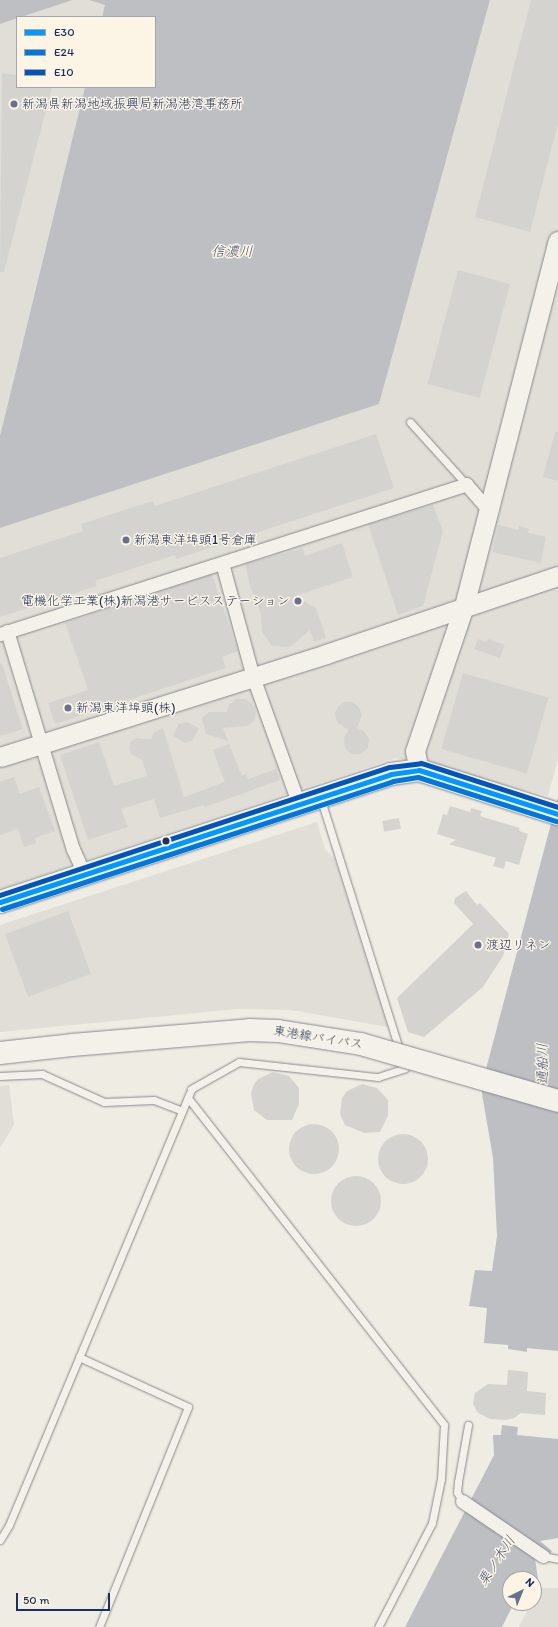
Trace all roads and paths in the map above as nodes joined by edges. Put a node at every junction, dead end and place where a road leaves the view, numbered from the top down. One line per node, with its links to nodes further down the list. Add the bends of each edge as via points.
1 (558, 241): 4 (street)
2 (410, 422): 3 (lane)
3 (466, 484): 4 (street); 5 (street)
4 (490, 512): 7 (street)
5 (222, 563): 8 (street); 9 (street)
6 (558, 576): 7 (street)
7 (464, 606): 9 (street); 12 (street, via 415,751)
8 (3, 633): 10 (street)
9 (253, 677): 10 (street); 14 (street)
10 (42, 743): 11 (street); 16 (street, via 73,849)
11 (0, 757)
12 (419, 770): 13 (highway, via 391,774); 15 (highway)
13 (320, 798): 14 (highway); 22 (lane, via 405,1068 378,1077 239,1062 191,1089)
14 (299, 806): 16 (highway)
15 (551, 812)
16 (84, 874): 17 (highway)
17 (0, 902)
18 (0, 1043): 21 (highway, 東港線バイパス, via 246,1020 303,1021 364,1030)
19 (0, 1053): 23 (highway, 東港線バイパス, bridge, via 249,1030 278,1031 361,1044)
20 (0, 1076): 24 (lane, via 42,1074 104,1102 154,1100)
21 (558, 1086)
22 (188, 1098): 24 (lane); 32 (lane, via 444,1424 441,1478 432,1523)
23 (558, 1101)
24 (182, 1111): 25 (lane)
25 (79, 1357): 28 (lane); 31 (lane, via 188,1407)
26 (468, 1424): 27 (lane, via 457,1492)
27 (462, 1501): 29 (street)
28 (0, 1540)
29 (543, 1556): 30 (lane)
30 (558, 1559)
31 (99, 1627)
32 (378, 1627)

